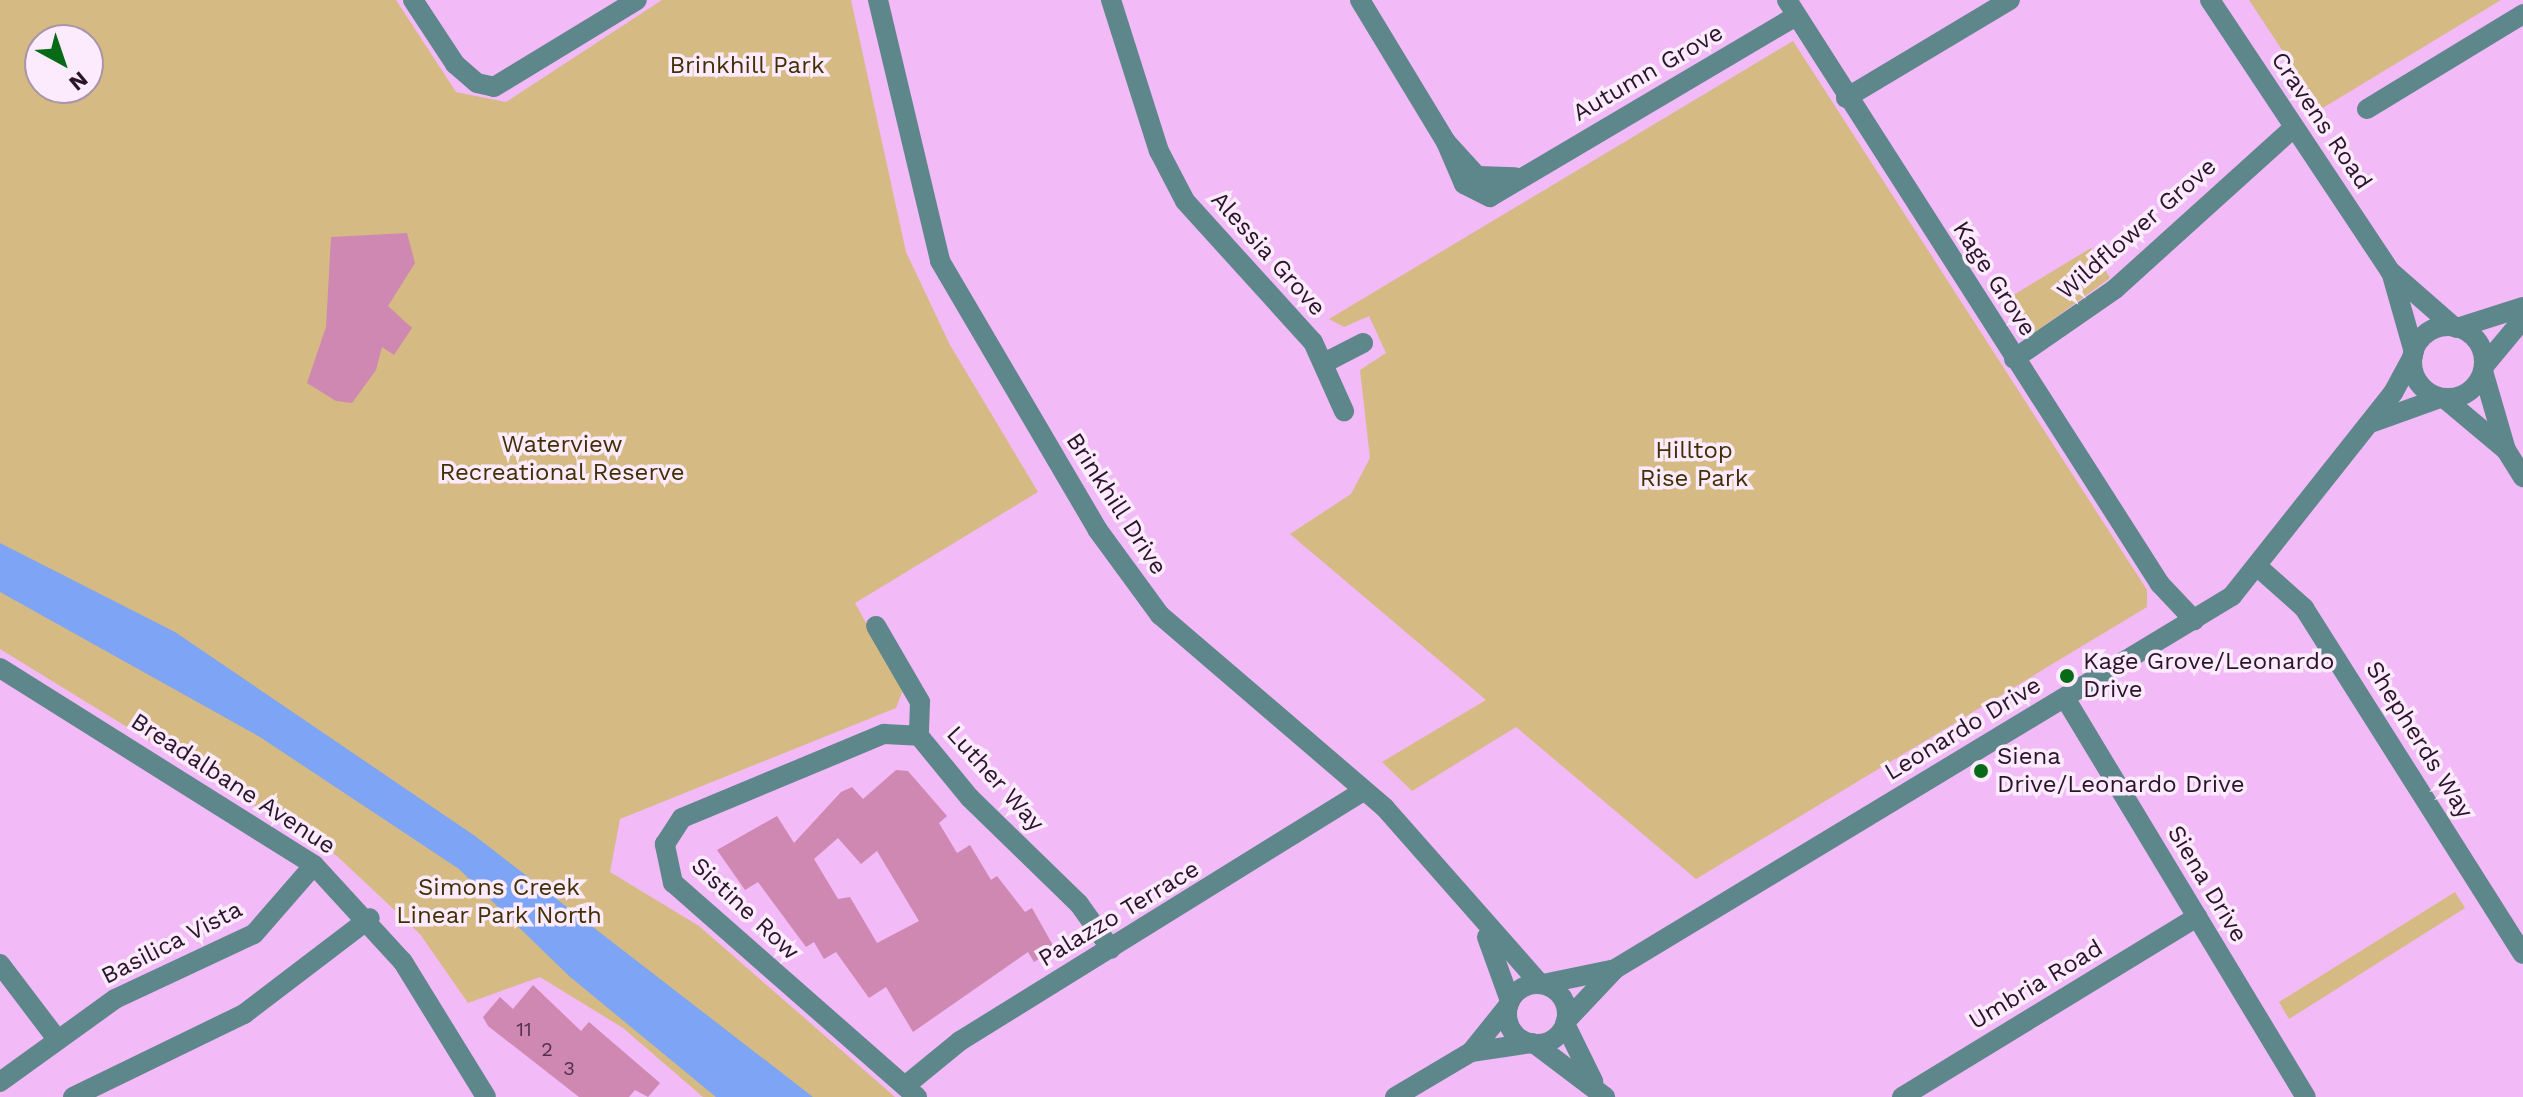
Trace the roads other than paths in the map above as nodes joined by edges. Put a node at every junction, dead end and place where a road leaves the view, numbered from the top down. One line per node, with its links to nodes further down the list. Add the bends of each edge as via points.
1 (413, 0): 2 (street, via 455,64 477,83 494,87)
2 (637, 0)
3 (1111, 0): 20 (street, Alessia Grove, via 1159,151 1185,201)
4 (1360, 0): 8 (street, Autumn Grove, via 1446,142 1454,168 1479,195 1506,190)
5 (2010, 0): 10 (street)
6 (2210, 0): 12 (street, Cravens Road)
7 (883, 1): 33 (street, Brinkhill Drive, via 940,261 1097,529 1203,659)
8 (1792, 8): 10 (street, Kage Grove)
9 (2523, 14): 11 (street)
10 (1846, 98): 19 (street, Kage Grove)
11 (2367, 109)
12 (2299, 136): 13 (street, Cravens Road); 19 (street, Wildflower Grove, via 2197,207 2115,289)
13 (2390, 271): 16 (street, Cravens Road); 18 (street, Cravens Road)
14 (2523, 307): 16 (street)
15 (2523, 319): 21 (street)
16 (2456, 327): 18 (street, via 2434,330); 21 (street, via 2480,346)
17 (1363, 343): 20 (street)
18 (2413, 354): 22 (street, via 2422,387); 24 (street, Leonardo Drive)
19 (2014, 359): 28 (street, Kage Grove)
20 (1324, 363): 23 (street, Alessia Grove)
21 (2484, 369): 22 (street, via 2473,389); 25 (street)
22 (2442, 398): 24 (street, Leonardo Drive); 25 (street)
23 (1344, 411)
24 (2368, 424): 27 (street, Leonardo Drive, via 2312,487)
25 (2506, 450): 26 (street)
26 (2523, 477)
27 (2258, 567): 28 (street, Leonardo Drive, via 2232,596); 39 (street, Shepherds Way, via 2304,608)
28 (2186, 625): 31 (street, Leonardo Drive)
29 (876, 626): 32 (street, Luther Way, via 920,702)
30 (0, 668): 34 (street, Breadalbane Avenue)
31 (2065, 698): 35 (street, Siena Drive); 41 (street, Leonardo Drive)
32 (919, 736): 38 (street, Luther Way, via 970,798 1079,904); 49 (street, Sistine Row, via 884,734 700,807 665,844 668,872 681,892)
33 (1363, 791): 37 (street, Brinkhill Drive); 38 (street, Palazzo Terrace)
34 (314, 865): 36 (street, Breadalbane Avenue); 45 (street, Basilica Vista, via 254,934 172,967)
35 (2197, 917): 54 (street, Umbria Road); 55 (street, Siena Drive)
36 (370, 918): 51 (street, via 244,1014); 52 (street, Breadalbane Avenue)
37 (1484, 926): 42 (street, Brinkhill Drive); 43 (street, Brinkhill Drive)
38 (1111, 949): 49 (street, Palazzo Terrace, via 936,1056)
39 (2523, 954)
40 (0, 964): 45 (street)
41 (1615, 969): 42 (street, Leonardo Drive); 44 (street, Leonardo Drive)
42 (1542, 984): 43 (street); 44 (street, via 1560,994)
43 (1509, 1003): 46 (street, via 1515,1034); 47 (street)
44 (1566, 1023): 46 (street, via 1553,1039); 50 (street)
45 (57, 1039): 48 (street, Basilica Vista)
46 (1533, 1043): 47 (street); 50 (street)
47 (1471, 1052): 53 (street)
48 (0, 1082)
49 (911, 1092)
50 (1601, 1092)
51 (73, 1097)
52 (486, 1097)
53 (1395, 1097)
54 (1902, 1097)
55 (2306, 1097)

